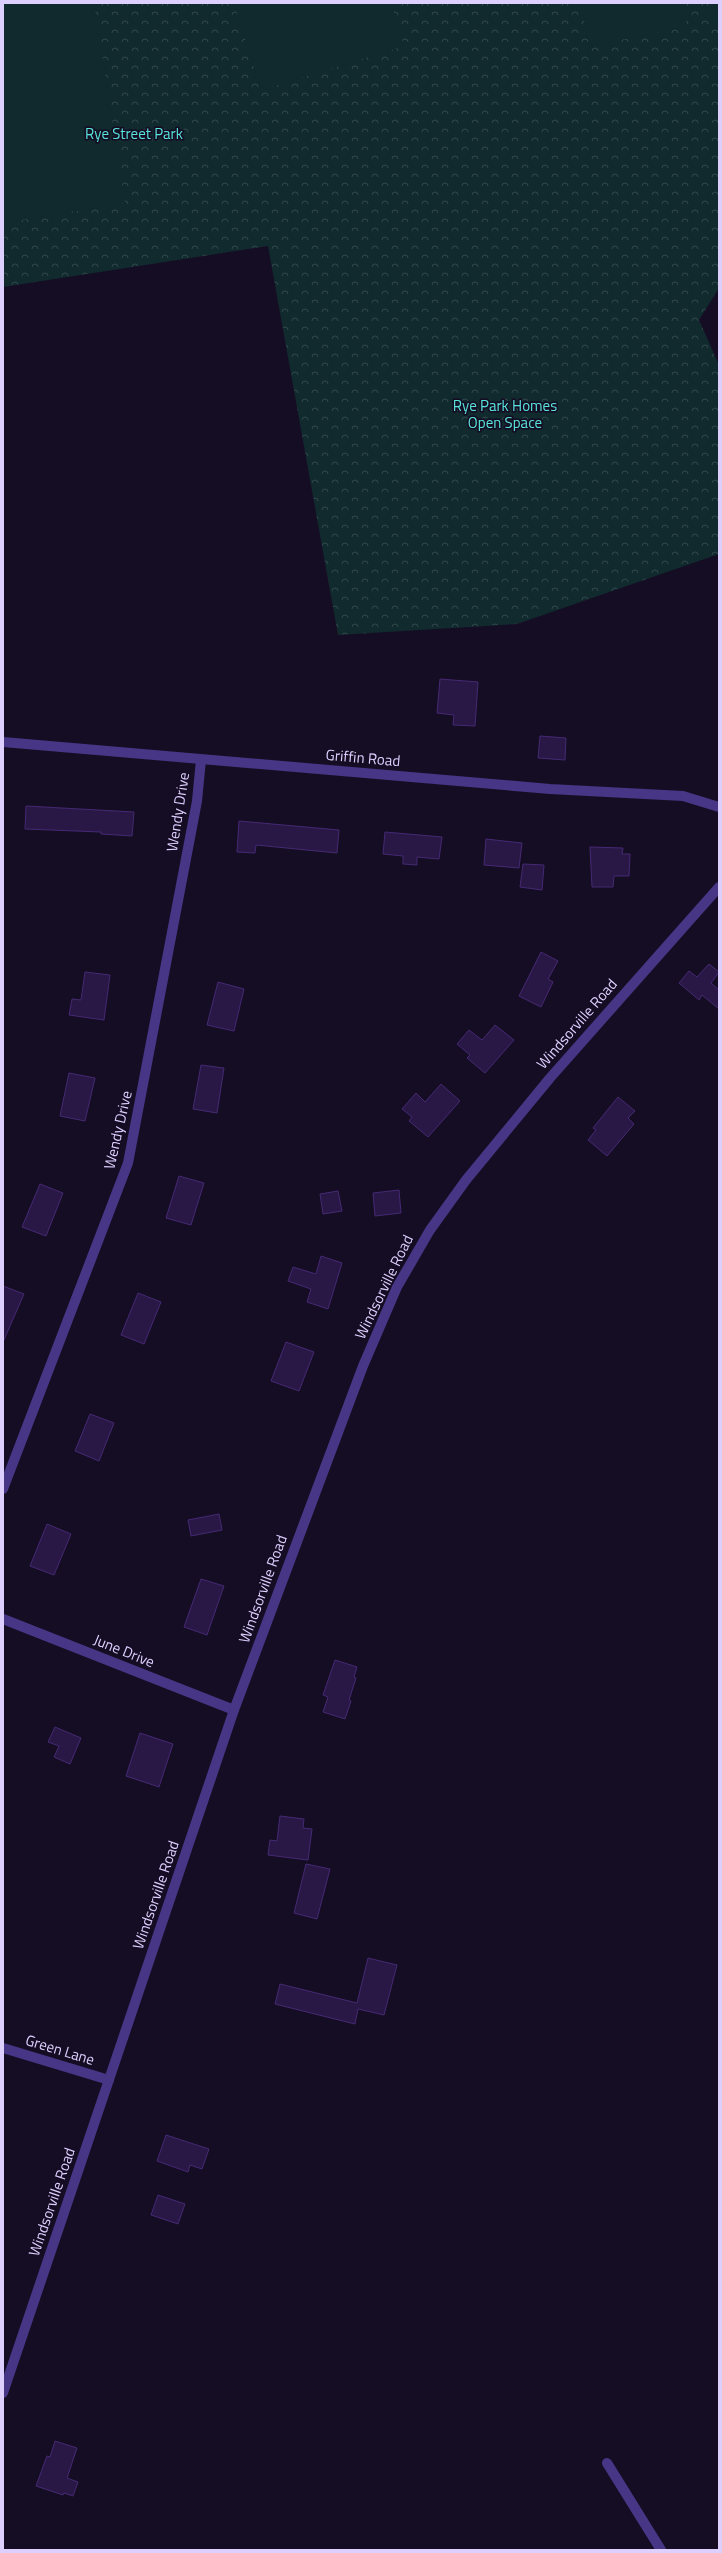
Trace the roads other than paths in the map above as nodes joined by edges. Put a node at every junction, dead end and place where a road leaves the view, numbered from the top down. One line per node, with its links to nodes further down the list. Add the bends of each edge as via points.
1 (3, 742): 2 (street, Griffin Road)
2 (201, 760): 3 (street, Griffin Road, via 550,789 683,796); 5 (street, Wendy Drive, via 196,808 128,1163)
3 (719, 808)
4 (719, 887): 7 (street, Windsorville Road, via 550,1078 466,1180 430,1230 397,1287 363,1366)
5 (3, 1489)
6 (3, 1619): 7 (street, June Drive)
7 (234, 1710): 9 (street, Windsorville Road)
8 (3, 2048): 9 (street, Green Lane)
9 (109, 2080): 10 (street, Windsorville Road)
10 (3, 2393)
11 (607, 2463): 12 (street)
12 (661, 2550)

